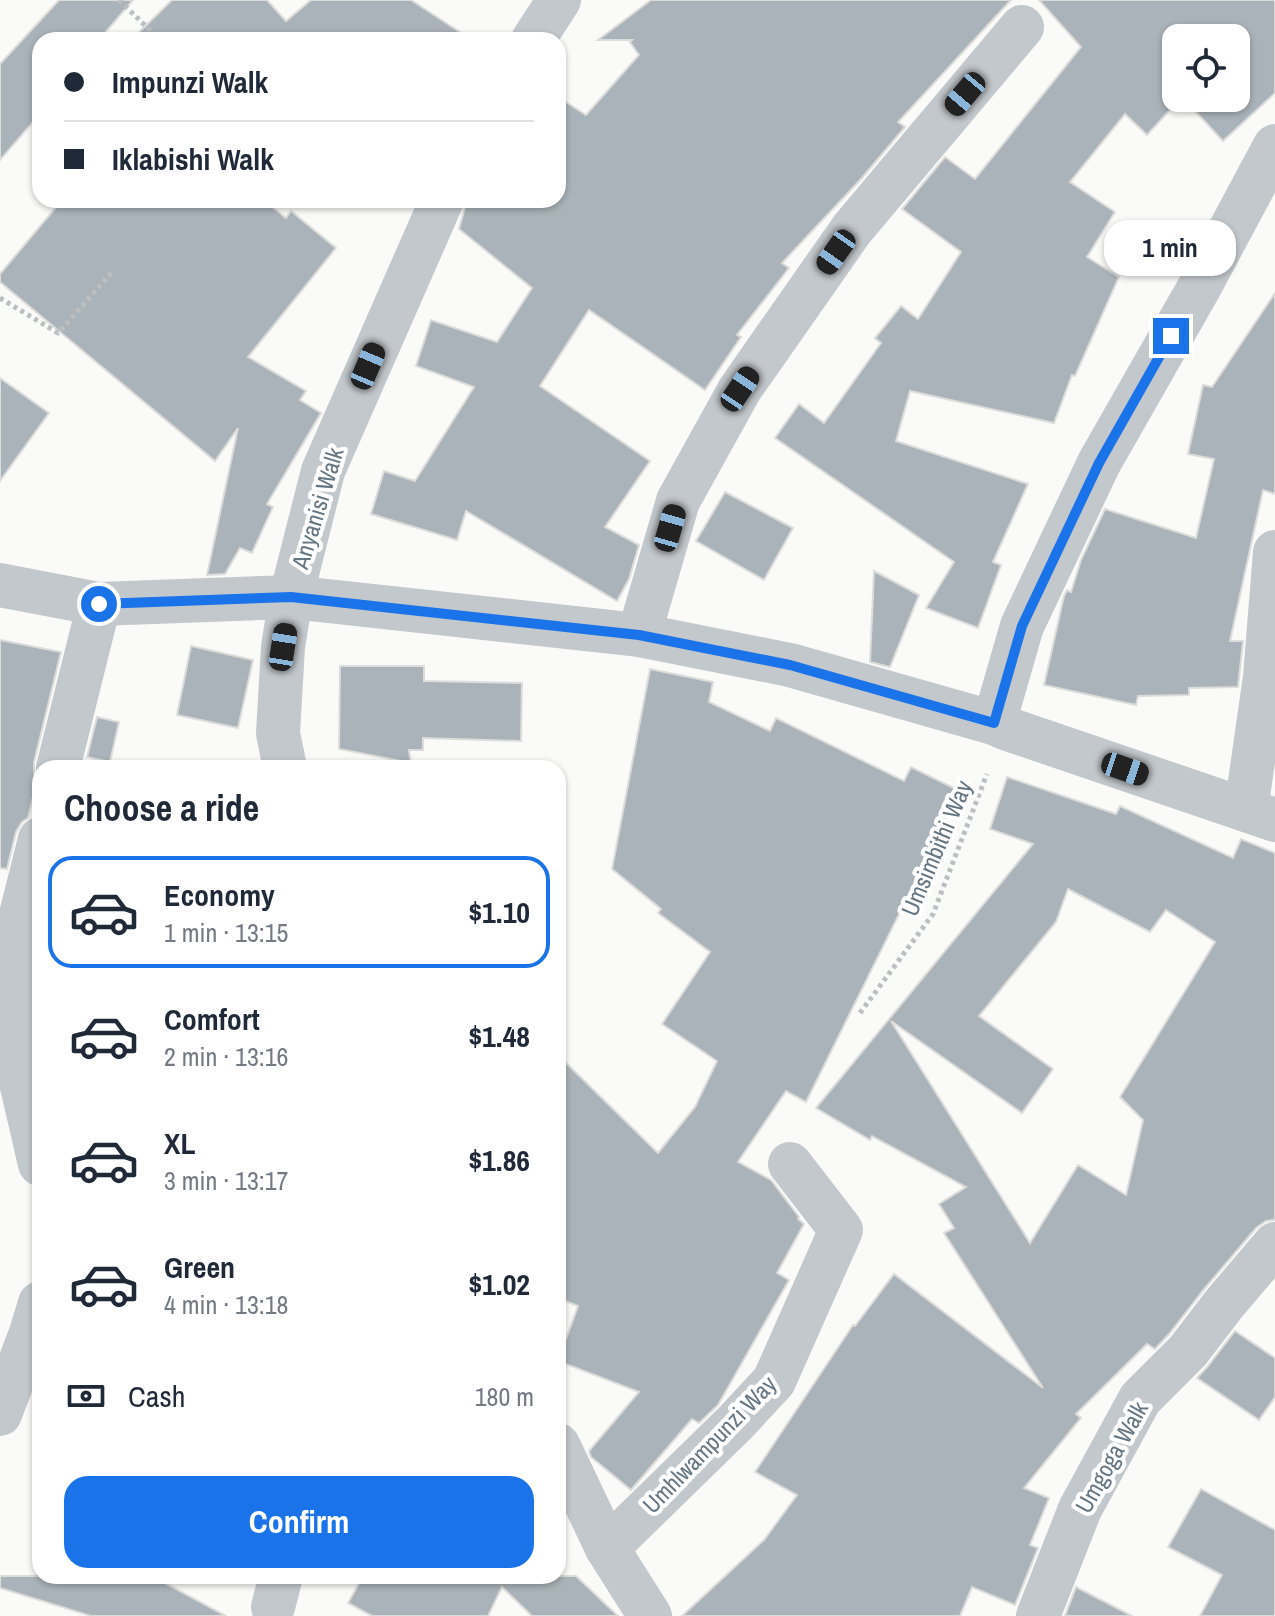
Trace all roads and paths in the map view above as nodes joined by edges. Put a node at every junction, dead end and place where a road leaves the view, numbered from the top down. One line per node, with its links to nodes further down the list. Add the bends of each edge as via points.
1 (119, 0): 3 (path)
2 (1022, 27): 12 (street, via 852,229 740,389 678,501)
3 (152, 32)
4 (1275, 146): 13 (street, via 1099,463 1022,626)
5 (438, 208): 10 (street, Anyanisi Walk, via 323,471)
6 (114, 270): 7 (path, via 58,333)
7 (0, 298)
8 (1275, 552): 16 (street)
9 (0, 585): 11 (street)
10 (291, 597): 11 (street); 12 (street); 15 (street, Anyanisi Walk, via 278,733)
11 (99, 604): 14 (street)
12 (639, 635): 13 (street, via 790,665)
13 (999, 726): 16 (street); 18 (path, Umsimbithi Way, via 933,914)
14 (60, 760)
15 (283, 760)
16 (1261, 815)
17 (32, 871): 19 (street, via 14,943 11,1039)
18 (860, 1013)
19 (32, 1130)
20 (790, 1164): 25 (street, Umhlwampunzi Way, via 841,1230 774,1381)
21 (1275, 1244): 27 (street, Umgoga Walk, via 1188,1351 1140,1399 1080,1509)
22 (32, 1330): 23 (street)
23 (0, 1414)
24 (566, 1462): 25 (street)
25 (607, 1548): 26 (street)
26 (650, 1616)
27 (1038, 1616)

